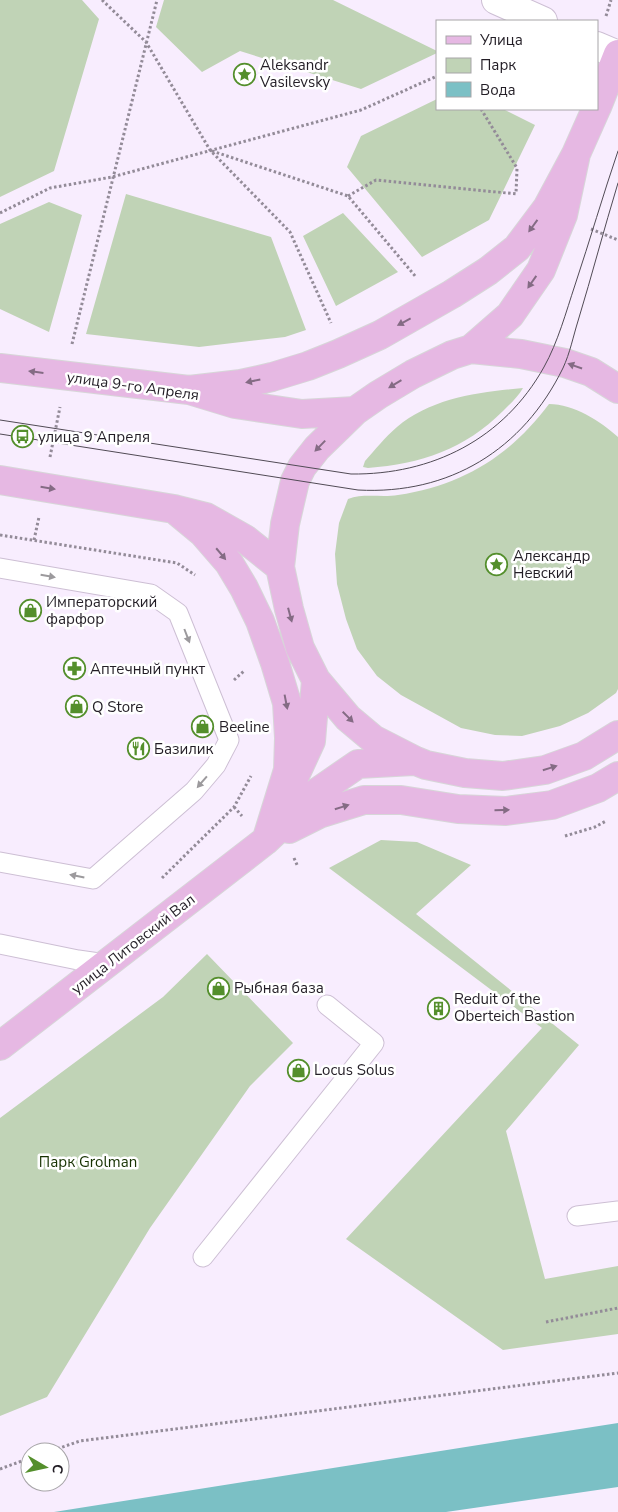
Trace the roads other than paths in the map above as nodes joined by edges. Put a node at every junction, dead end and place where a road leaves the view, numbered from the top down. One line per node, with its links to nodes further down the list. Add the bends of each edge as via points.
1 (496, 0): 2 (street)
2 (541, 20)
3 (598, 46): 4 (street)
4 (618, 55): 5 (main road)
5 (598, 103)
6 (595, 110): 7 (main road)
7 (576, 154): 8 (main road, one-way to 8, via 563,214 541,270 510,315); 11 (main road, one-way to 11, via 547,208 517,248 452,294 380,335 308,366 241,384)
8 (471, 349): 10 (main road, one-way to 8, via 591,372 565,363); 12 (main road, one-way to 12, via 413,374)
9 (0, 368): 11 (main road, улица 9-го Апреля, one-way to 9)
10 (618, 389)
11 (189, 390): 12 (main road, улица 9-го Апреля, via 235,404 302,414)
12 (355, 411): 15 (main road, one-way to 15, via 317,448 295,480)
13 (0, 480): 14 (main road, one-way to 14)
14 (174, 509): 15 (main road, via 206,517 245,539); 21 (main road, one-way to 21, via 203,533 244,588 260,621 287,703 288,770)
15 (280, 567): 17 (main road, one-way to 17, via 300,648)
16 (0, 568): 22 (lane, one-way to 22, via 151,594 178,613 229,740 216,765 194,791 93,879)
17 (316, 680): 19 (main road, one-way to 19, via 348,718 373,739); 21 (main road, улица Литовский Вал, via 311,741)
18 (618, 734): 19 (main road, one-way to 18, via 465,773 502,776 545,770 584,756)
19 (416, 761): 21 (main road, улица Литовский Вал, via 358,764 316,793)
20 (618, 776): 21 (main road, one-way to 20, via 319,814 364,800 401,800 458,809 506,811 552,805 598,788)
21 (265, 841): 24 (main road, улица Литовский Вал)
22 (0, 862)
23 (0, 944): 24 (lane)
24 (106, 964): 26 (main road, улица Литовский Вал)
25 (327, 1005): 29 (lane, via 374,1043)
26 (0, 1046)
27 (618, 1211): 28 (lane)
28 (577, 1216)
29 (204, 1257)

